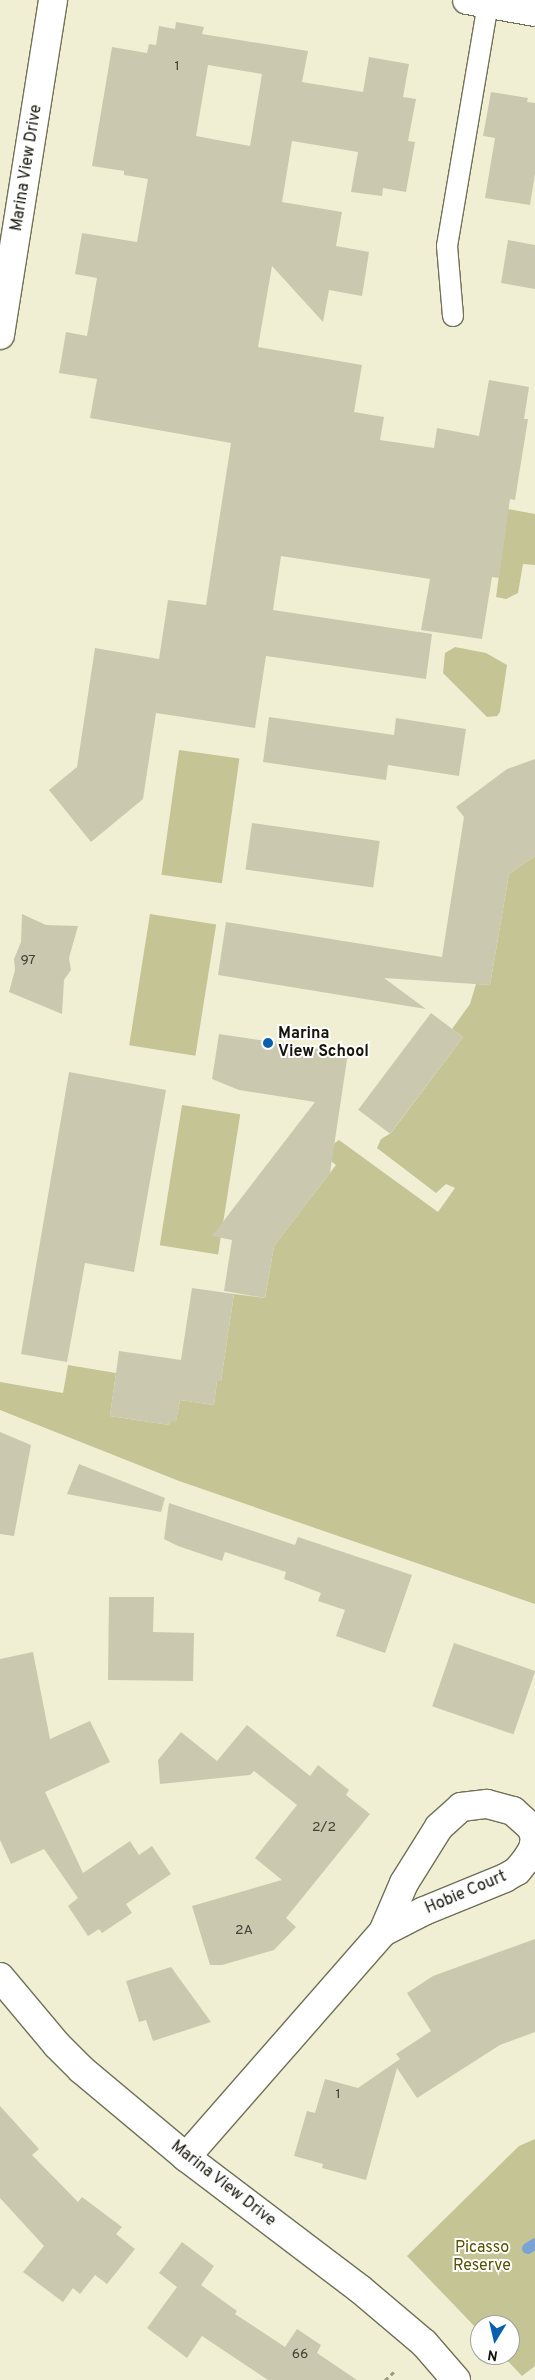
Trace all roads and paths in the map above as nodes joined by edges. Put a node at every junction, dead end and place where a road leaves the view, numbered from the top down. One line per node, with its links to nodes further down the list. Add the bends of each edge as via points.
1 (54, 0): 5 (street, Marina View Drive)
2 (477, 2): 3 (street); 4 (lane, via 448,246)
3 (535, 12)
4 (453, 316)
5 (0, 335)
6 (383, 1932): 6 (street, Hobie Court, via 409,1875 439,1827 456,1811 474,1804 499,1806 513,1811 531,1827 535,1837 533,1849 517,1871); 8 (street, Hobie Court)
7 (0, 1977): 8 (street, Marina View Drive, via 82,2070)
8 (186, 2157): 11 (street, Marina View Drive, via 360,2289 424,2343)
9 (394, 2372): 10 (path)
10 (386, 2380)
11 (456, 2380)

